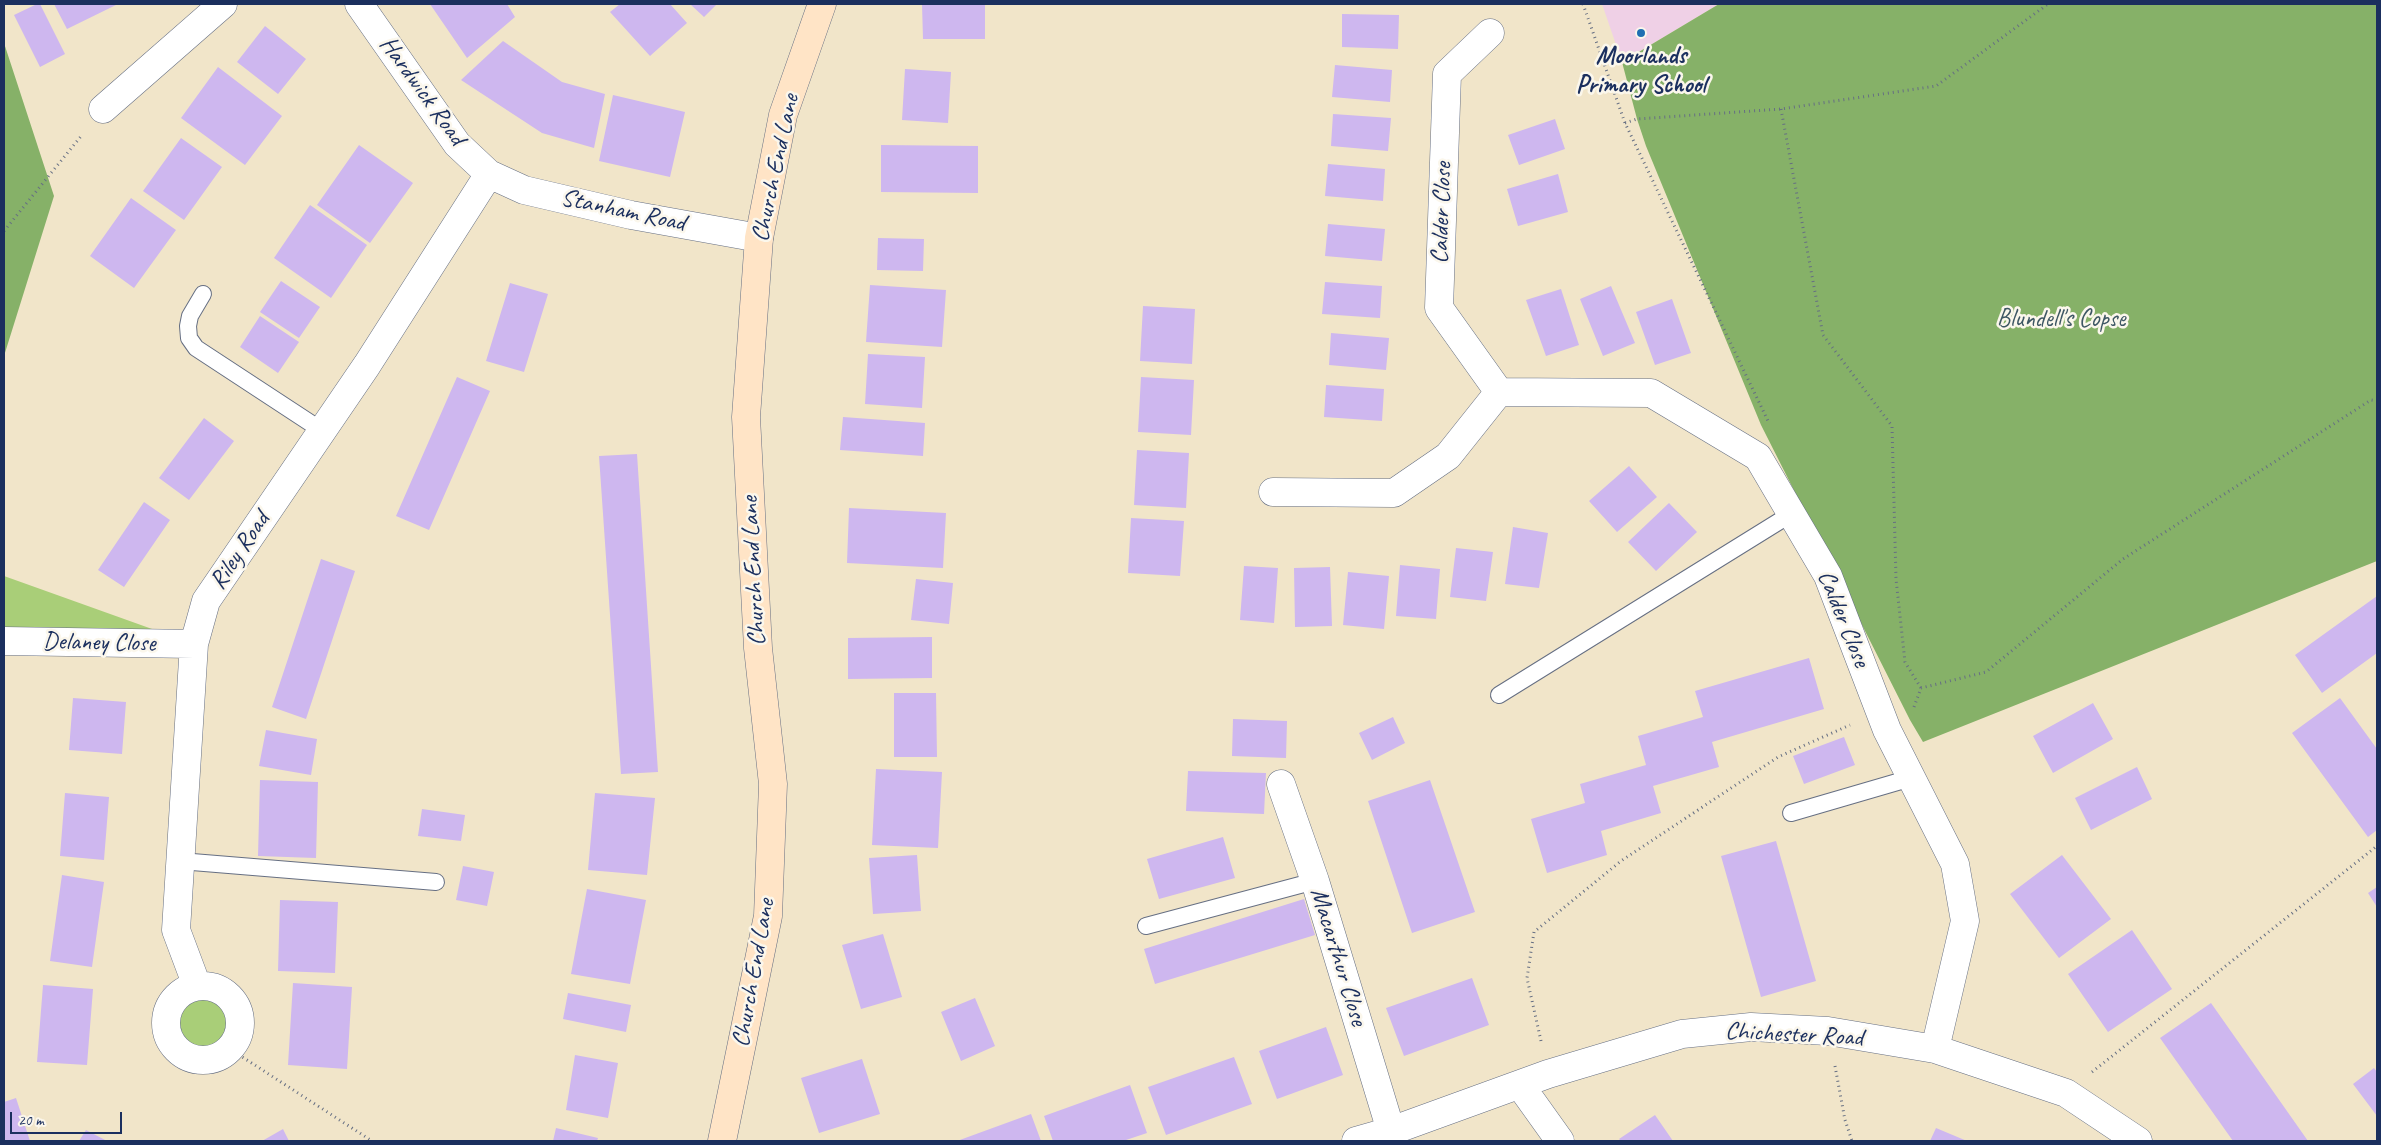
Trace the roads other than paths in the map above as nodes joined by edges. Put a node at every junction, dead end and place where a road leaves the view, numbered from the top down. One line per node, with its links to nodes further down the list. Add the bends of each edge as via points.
1 (223, 4): 5 (street)
2 (359, 4): 6 (street, Hardwick Road, via 457,144)
3 (822, 4): 7 (street, Church End Lane, via 783,115)
4 (1490, 33): 9 (street, Calder Close, via 1447,74 1439,308)
5 (103, 110)
6 (489, 174): 7 (street, Stanham Road, via 524,190 612,211); 10 (street, Riley Road, via 367,365)
7 (759, 238): 27 (street, Church End Lane, via 746,417 758,648 773,784 768,916)
8 (203, 294): 10 (lane, via 188,326 189,338 196,348)
9 (1499, 392): 11 (street, via 1448,456 1394,493); 12 (street, Calder Close, via 1651,393 1758,457)
10 (321, 430): 14 (street, Riley Road, via 206,601)
11 (1273, 492)
12 (1791, 514): 15 (lane); 16 (street, Calder Close, via 1828,576 1884,721)
13 (4, 641): 14 (street, Delaney Close)
14 (194, 644): 19 (street, Riley Road)
15 (1499, 695)
16 (1911, 778): 18 (lane); 24 (street, Calder Close, via 1955,864 1965,921)
17 (1281, 784): 20 (street, Macarthur Close)
18 (1791, 812)
19 (180, 861): 21 (lane); 23 (street, Riley Road, via 176,930)
20 (1315, 881): 22 (lane); 26 (street, Macarthur Close)
21 (436, 882)
22 (1146, 926)
23 (197, 986): 23 (street, via 183,991 169,1008 167,1031 178,1051 198,1060 219,1057 238,1037 238,1008 215,987)
24 (1935, 1049): 25 (street, Chichester Road, via 1828,1031 1751,1027 1682,1034); 30 (street, Chichester Road, via 2066,1092)
25 (1520, 1085): 26 (street, Chichester Road); 29 (street)
26 (1391, 1131): 28 (street, Chichester Road)
27 (722, 1141)
28 (1356, 1141)
29 (1560, 1141)
30 (2138, 1141)

